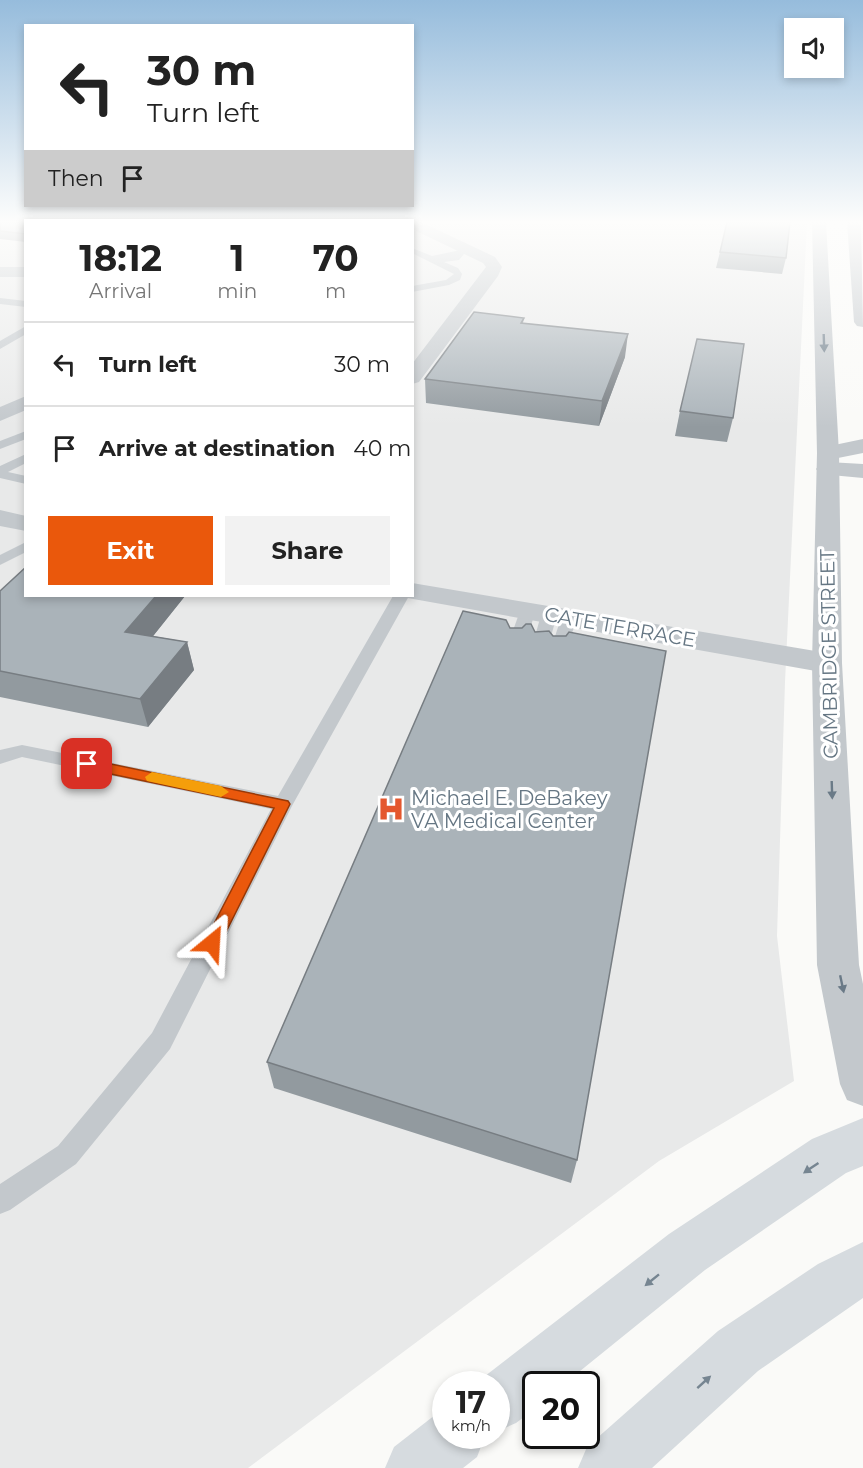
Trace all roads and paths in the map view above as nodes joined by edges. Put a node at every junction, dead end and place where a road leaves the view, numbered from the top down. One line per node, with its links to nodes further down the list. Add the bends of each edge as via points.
1 (479, 291): 9 (street)
2 (822, 291): 16 (street, CAMBRIDGE STREET, one-way to 16)
3 (862, 291): 6 (street)
4 (0, 301): 5 (lane)
5 (24, 304)
6 (863, 322)
7 (24, 330): 8 (lane)
8 (0, 346)
9 (414, 375)
10 (24, 403): 11 (street)
11 (0, 415)
12 (24, 435): 13 (lane)
13 (0, 445)
14 (863, 446): 16 (street)
15 (24, 459): 18 (lane)
16 (828, 461): 17 (street); 30 (street, CAMBRIDGE STREET)
17 (863, 471)
18 (0, 472): 19 (lane)
19 (24, 479)
20 (0, 518): 21 (street)
21 (24, 524)
22 (24, 547): 23 (lane)
23 (0, 561)
24 (414, 591): 26 (street, CATE TERRACE)
25 (400, 597): 32 (lane)
26 (548, 614): 27 (lane); 28 (lane); 29 (lane); 30 (street, CATE TERRACE)
27 (514, 650)
28 (538, 654)
29 (556, 658)
30 (827, 663): 33 (street, CAMBRIDGE STREET, one-way to 33, via 838,965)
31 (0, 757): 32 (lane, via 22,751)
32 (283, 804): 35 (lane, via 161,1041 67,1155)
33 (863, 1084)
34 (863, 1142): 37 (main road, one-way to 37, via 829,1156 687,1252)
35 (0, 1200)
36 (863, 1268): 40 (main road, one-way to 36, via 738,1351)
37 (510, 1393)
38 (440, 1449): 39 (main road)
39 (416, 1468)
40 (609, 1468)

